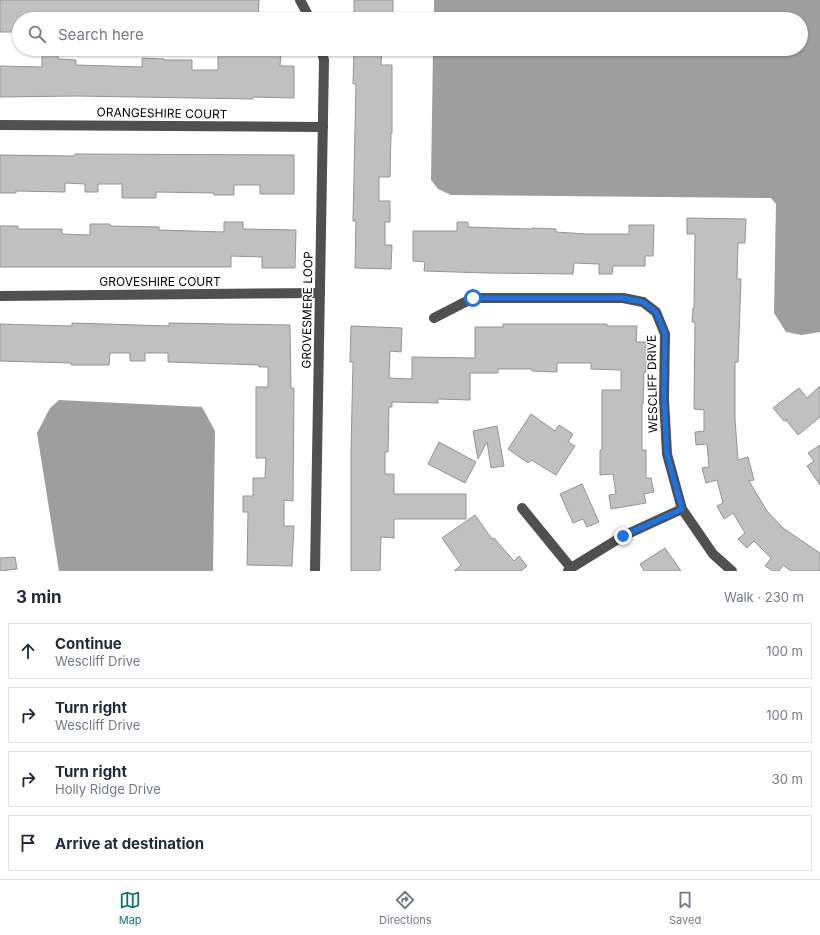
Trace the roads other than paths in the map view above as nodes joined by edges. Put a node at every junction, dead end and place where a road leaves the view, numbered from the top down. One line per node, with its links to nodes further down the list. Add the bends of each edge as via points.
1 (300, 0): 2 (street)
2 (306, 12)
3 (323, 56): 5 (street, GROVESMERE LOOP)
4 (0, 124): 5 (street, ORANGESHIRE COURT)
5 (323, 127): 6 (street, GROVESMERE LOOP)
6 (320, 293): 7 (street, GROVESHIRE COURT); 12 (street, GROVESMERE LOOP)
7 (0, 296)
8 (434, 318): 10 (street, WESCLIFF DRIVE, via 473,298 623,298 643,302 656,312 665,334 664,399 667,454)
9 (522, 508): 11 (street)
10 (682, 509): 11 (street, via 623,536); 13 (street, WESCLIFF DRIVE, via 713,554)
11 (569, 569)
12 (315, 571)
13 (732, 571)

